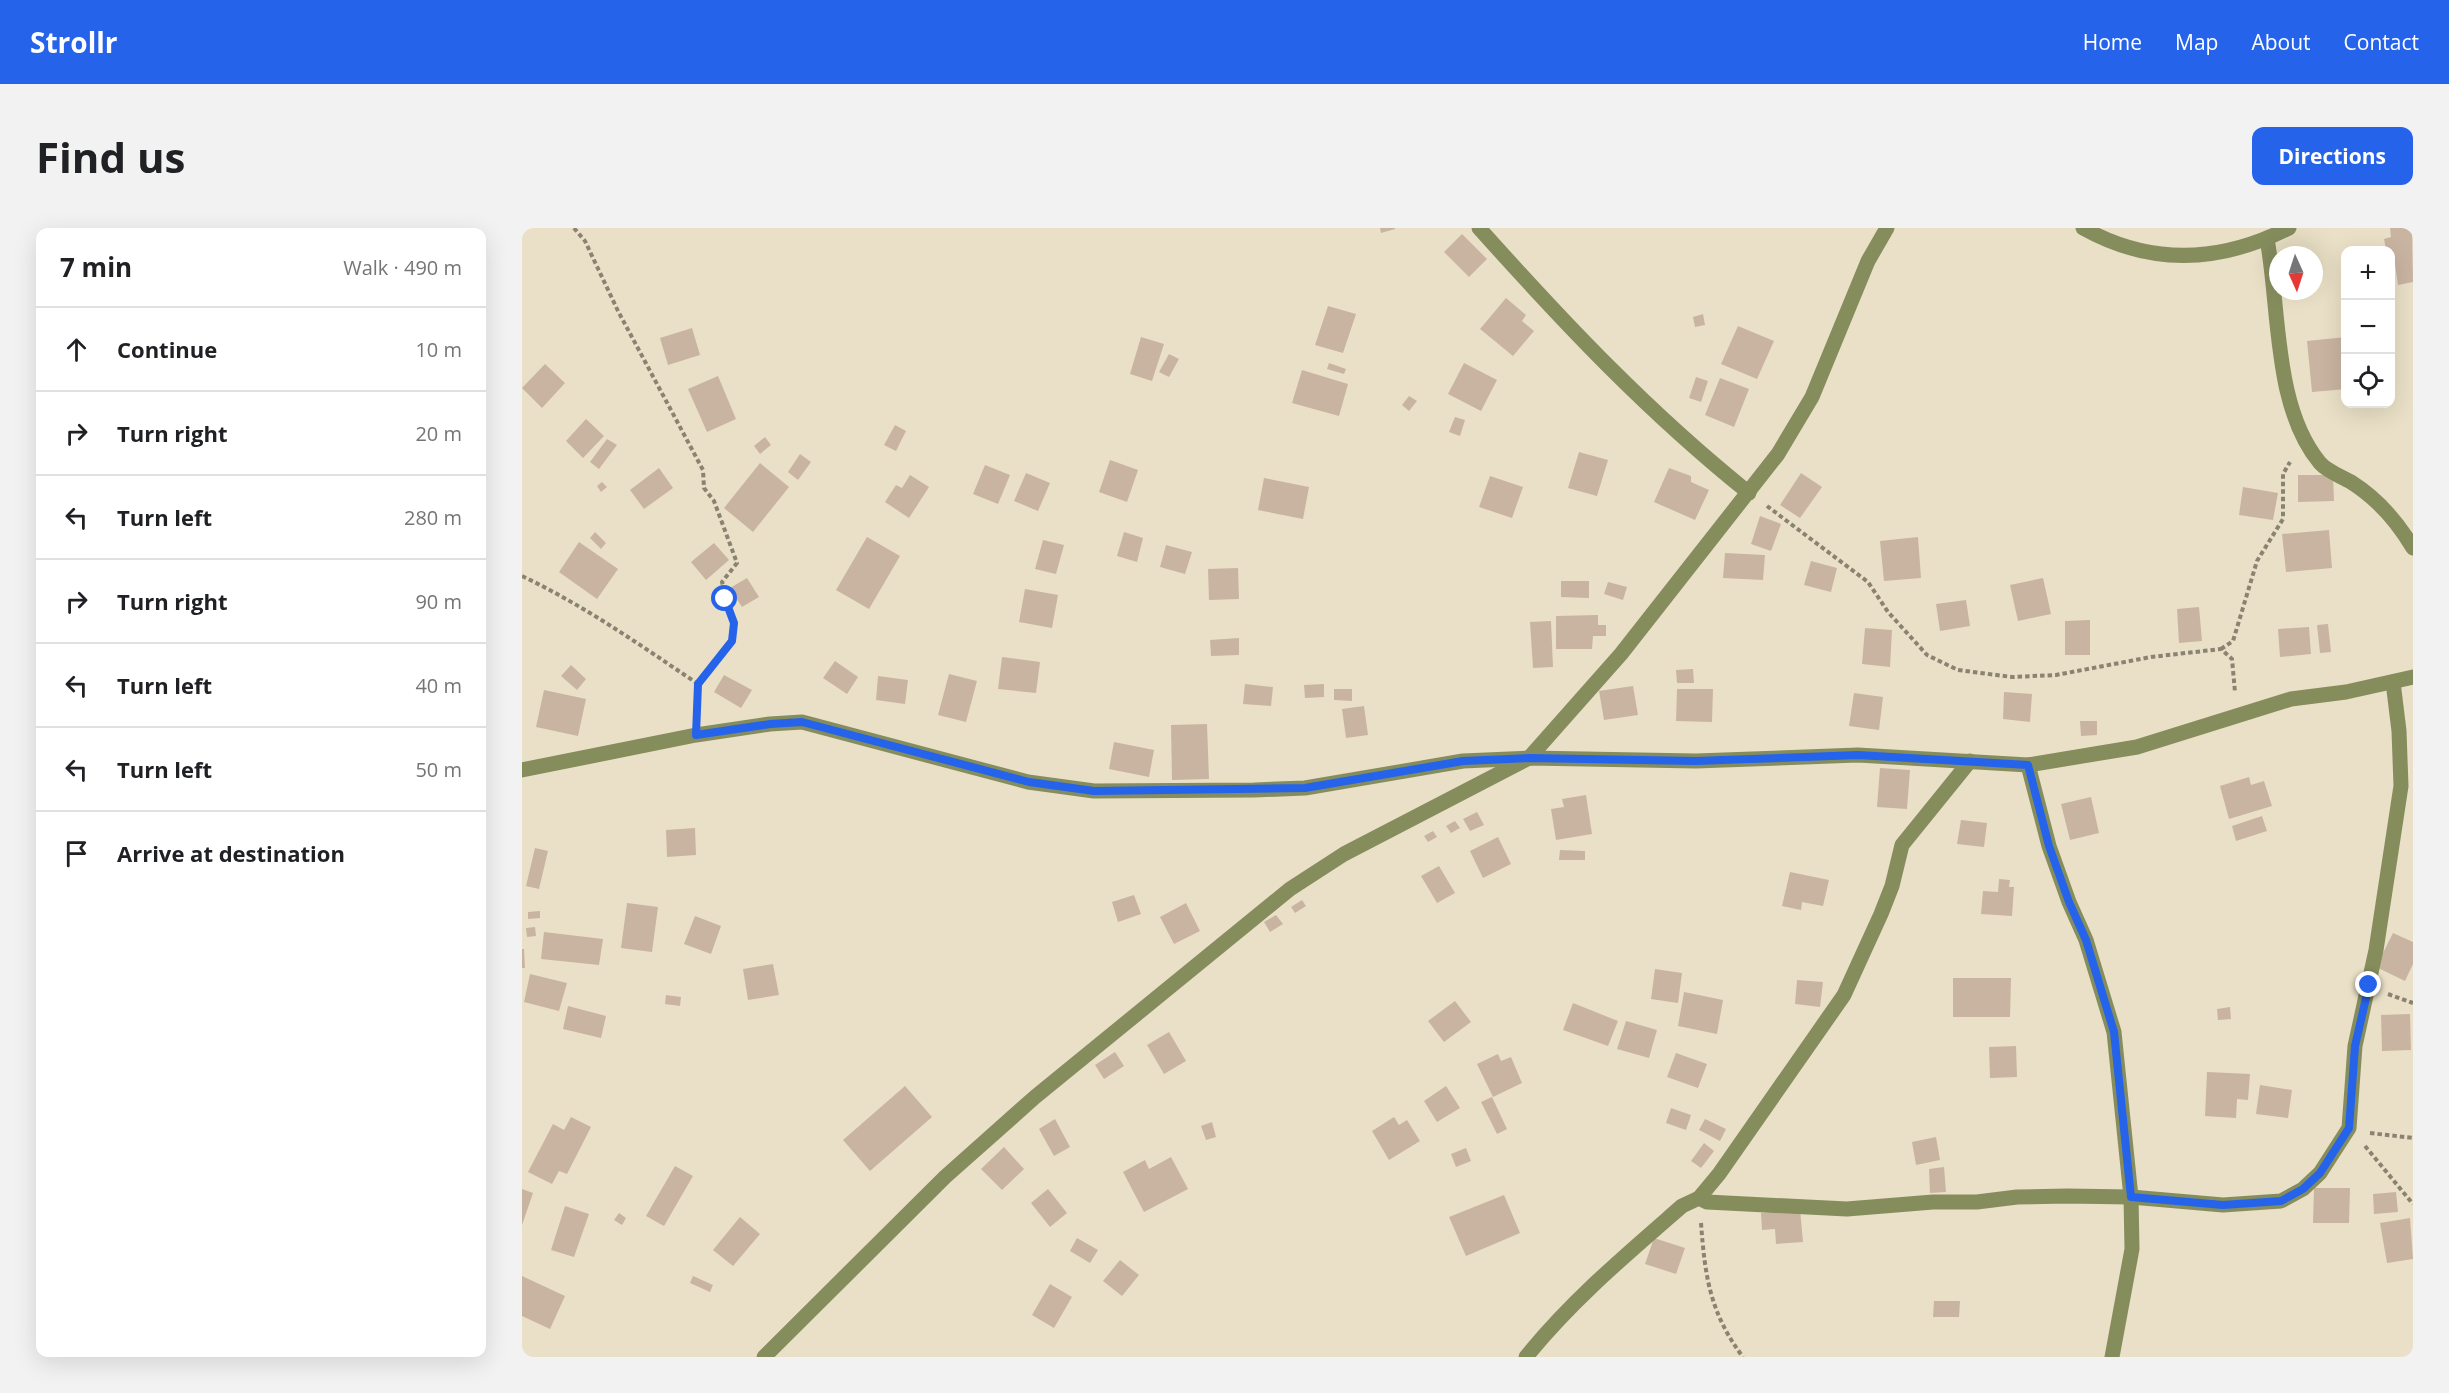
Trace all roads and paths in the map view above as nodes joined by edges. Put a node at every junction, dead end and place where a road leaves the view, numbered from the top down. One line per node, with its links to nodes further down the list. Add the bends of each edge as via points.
1 (574, 228): 14 (path, via 585,241 703,470 704,488 714,501 737,563 722,582 734,623 732,641)
2 (1479, 228): 8 (street, via 1572,332 1639,398)
3 (1887, 228): 8 (street, via 1868,261 1812,397)
4 (2083, 228): 6 (street, via 2146,254 2231,252)
5 (2289, 228): 6 (street)
6 (2267, 239): 7 (street, via 2279,353)
7 (2302, 433): 9 (street, via 2322,466 2377,501); 11 (path, via 2283,474 2283,519 2258,561 2233,641)
8 (1749, 493): 11 (path, via 1868,582 1888,612 1927,655 1958,670 2012,677 2056,675); 17 (street, via 1621,654)
9 (2413, 548)
10 (522, 576): 14 (path, via 623,632)
11 (2221, 649): 15 (path, via 2232,659)
12 (2413, 677): 13 (street)
13 (2393, 682): 15 (street, via 2291,699); 21 (street, via 2401,786 2376,950 2355,1046)
14 (698, 684): 16 (path)
15 (2238, 713): 19 (street, via 2137,747)
16 (696, 735): 17 (street, via 802,722 1029,782 1094,791 1305,788 1463,761); 20 (street)
17 (1529, 758): 18 (street, via 1696,761 1858,755); 26 (street, via 1344,854 1290,889 1026,1104 945,1177)
18 (1970, 761): 19 (street); 24 (street, via 1902,846 1892,886 1844,995)
19 (2028, 765): 23 (street, via 2049,846 2086,940 2114,1032)
20 (522, 770)
21 (2349, 1128): 22 (path); 23 (street, via 2320,1173 2303,1189 2281,1201 2223,1205); 25 (path)
22 (2413, 1138)
23 (2131, 1197): 24 (street, via 2017,1197 1847,1209); 29 (street, via 2132,1249)
24 (1703, 1200): 27 (street, via 1682,1206 1596,1282 1553,1324); 28 (path, via 1704,1270 1717,1314)
25 (2413, 1204)
26 (764, 1357)
27 (1527, 1357)
28 (1743, 1357)
29 (2112, 1357)

